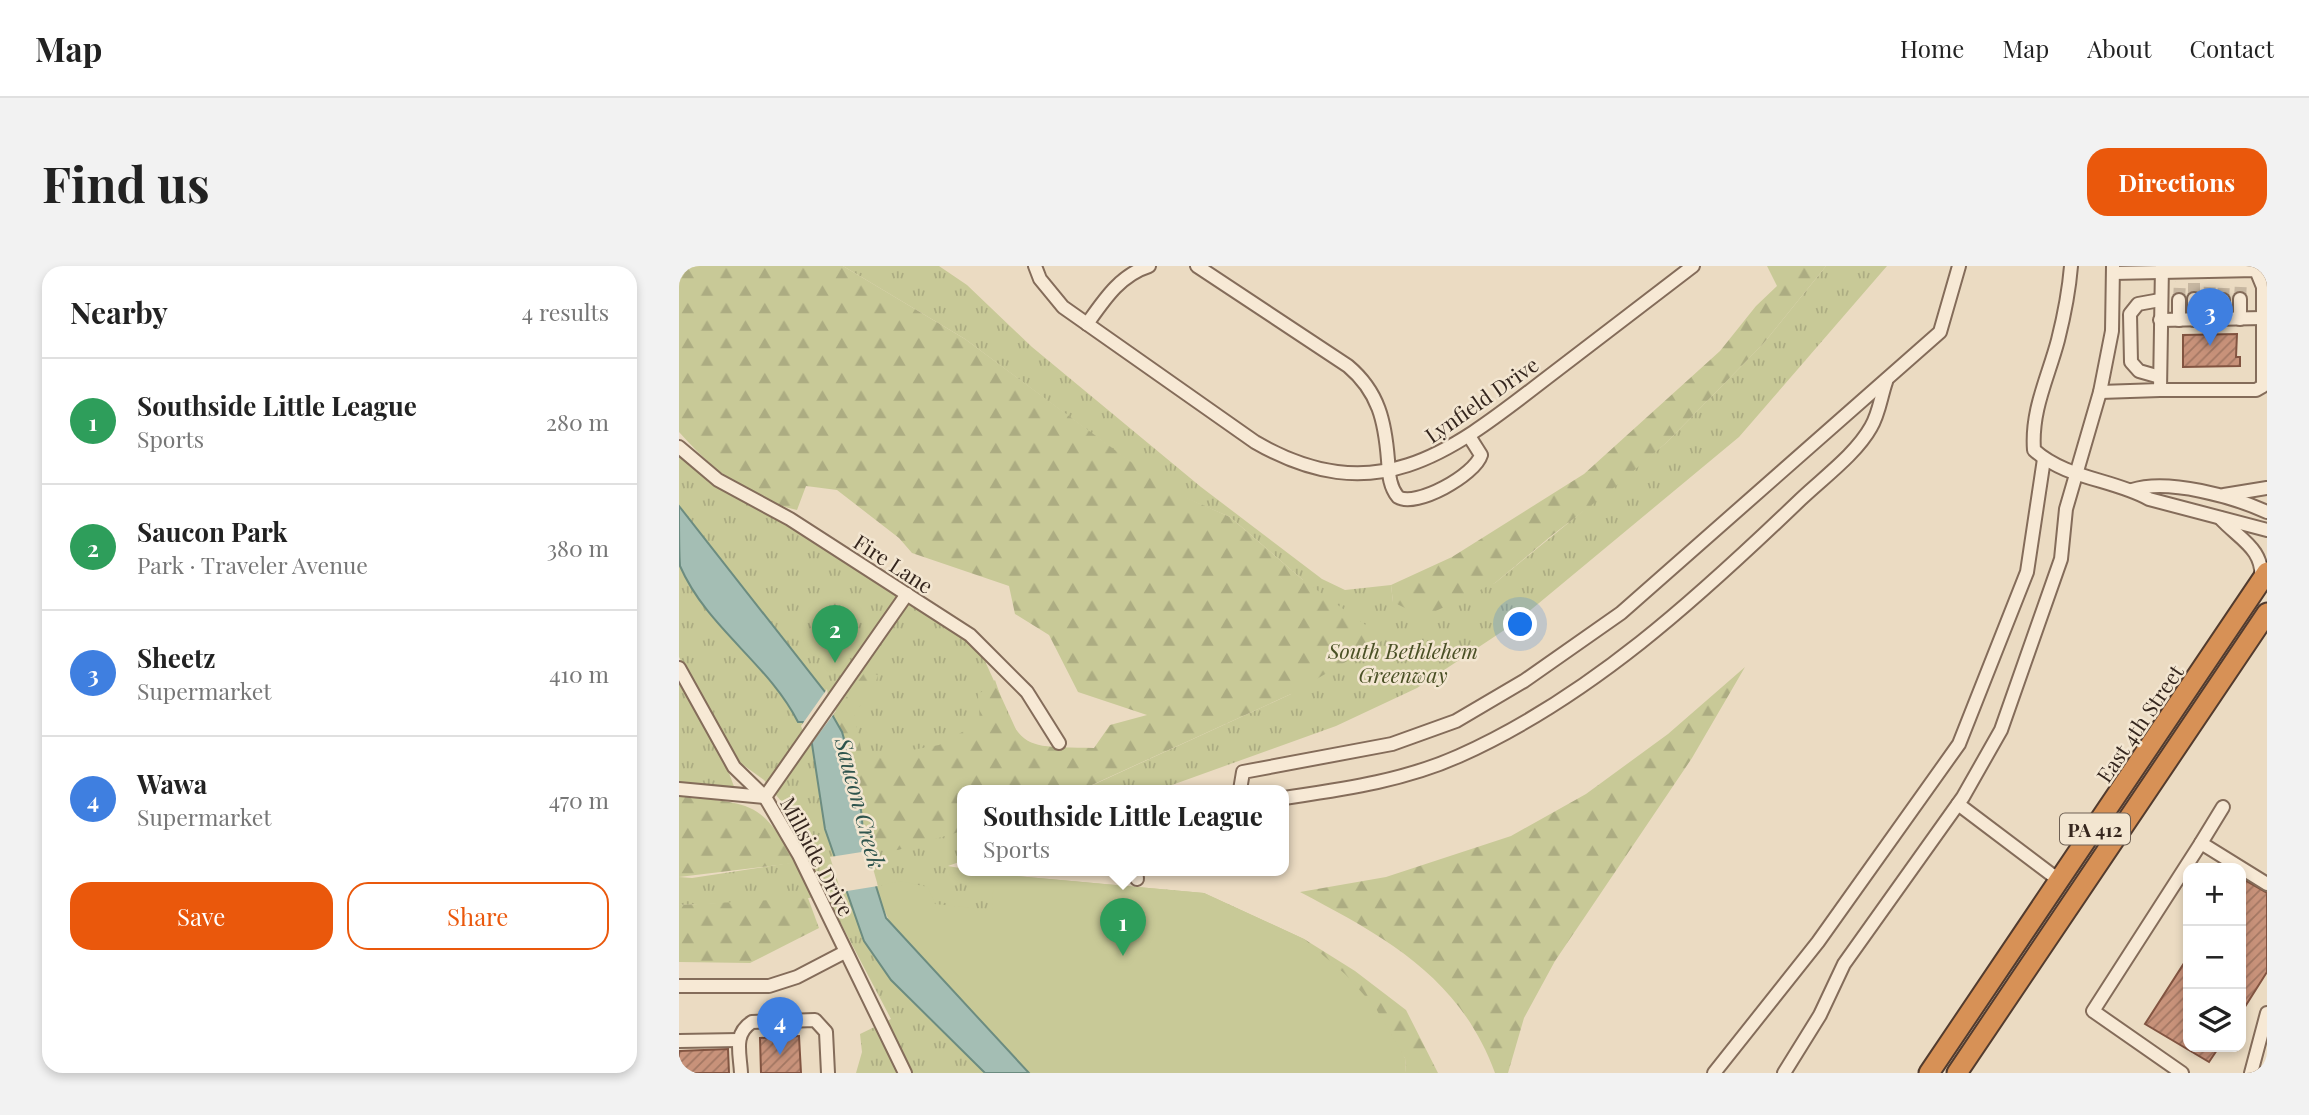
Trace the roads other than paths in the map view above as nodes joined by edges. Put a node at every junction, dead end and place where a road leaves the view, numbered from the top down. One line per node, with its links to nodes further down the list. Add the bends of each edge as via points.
1 (1035, 266): 22 (street, Lynfield Drive, via 1057,301)
2 (1149, 266): 22 (street, via 1122,281)
3 (1197, 266): 29 (street, via 1365,381 1382,415)
4 (1693, 266): 26 (street, Lynfield Drive)
5 (1959, 266): 23 (street, via 1940,332)
6 (2071, 266): 28 (street, via 2058,341 2033,430 2034,450)
7 (2113, 269): 8 (street); 25 (street, via 2112,331)
8 (2162, 269): 12 (street); 15 (street, via 2180,277 2241,276 2256,270 2263,287)
9 (2194, 299): 21 (street)
10 (2209, 299): 16 (street)
11 (2240, 299): 18 (street)
12 (2160, 300): 19 (street); 24 (street, via 2138,304 2130,314 2131,362)
13 (2179, 300): 20 (street)
14 (2223, 300): 17 (street)
15 (2263, 318): 18 (street); 24 (street, via 2263,386 2256,390)
16 (2209, 319): 17 (street); 21 (street)
17 (2223, 319): 18 (street)
18 (2240, 319)
19 (2160, 320): 20 (street); 24 (street)
20 (2179, 320): 21 (street)
21 (2194, 320)
22 (1087, 324): 29 (street, Lynfield Drive, via 1270,450 1326,470)
23 (1886, 382): 43 (street, via 1621,613 1524,681 1456,721 1392,744 1243,772); 46 (street, via 1871,427 1849,453 1719,576 1553,706 1428,768 1363,786)
24 (2160, 384): 25 (street)
25 (2100, 392): 30 (street)
26 (1469, 436): 29 (street, Lynfield Drive, via 1426,460); 29 (street, via 1481,455 1478,464 1422,498 1412,501 1398,496)
27 (679, 447): 38 (street, Fire Lane, via 718,480 790,519)
28 (2044, 459): 30 (street); 60 (street, via 2027,572 1959,744 1818,942)
29 (1388, 470)
30 (2077, 472): 32 (street); 47 (street, via 2066,509 2061,559 2001,730)
31 (2267, 488): 33 (street)
32 (2132, 490): 33 (street, via 2154,486); 35 (street)
33 (2224, 495): 34 (street)
34 (2267, 512)
35 (2220, 518): 36 (street); 37 (street, via 2258,554)
36 (2267, 530)
37 (2264, 578): 50 (highway, East 4th Street / PA 412)
38 (907, 594): 42 (street, Fire Lane, via 988,650 1027,692); 45 (street)
39 (2267, 613): 40 (highway, East 4th Street / PA 412)
40 (2261, 625): 63 (highway, East 4th Street / PA 412)
41 (679, 668): 45 (street, Millside Drive, via 734,767)
42 (1059, 743)
43 (1241, 785)
44 (679, 789): 45 (street)
45 (765, 797): 52 (street, Millside Drive, via 818,889)
46 (1289, 797)
47 (1958, 804): 50 (street); 61 (street, via 1844,964 1820,1015)
48 (2223, 807): 49 (street)
49 (2201, 843): 51 (street); 64 (street, via 2093,1011)
50 (2060, 881): 62 (highway, East 4th Street / PA 412)
51 (2267, 884)
52 (845, 952): 53 (street, via 769,986); 59 (street, Millside Drive)
53 (679, 986)
54 (2267, 1013): 65 (street)
55 (739, 1040): 56 (street); 57 (street); 58 (street, via 741,1030 752,1021 815,1020 826,1032)
56 (679, 1041)
57 (741, 1073)
58 (828, 1073)
59 (905, 1073)
60 (1714, 1073)
61 (1784, 1073)
62 (1929, 1073)
63 (1957, 1073)
64 (2182, 1073)
65 (2251, 1073)

